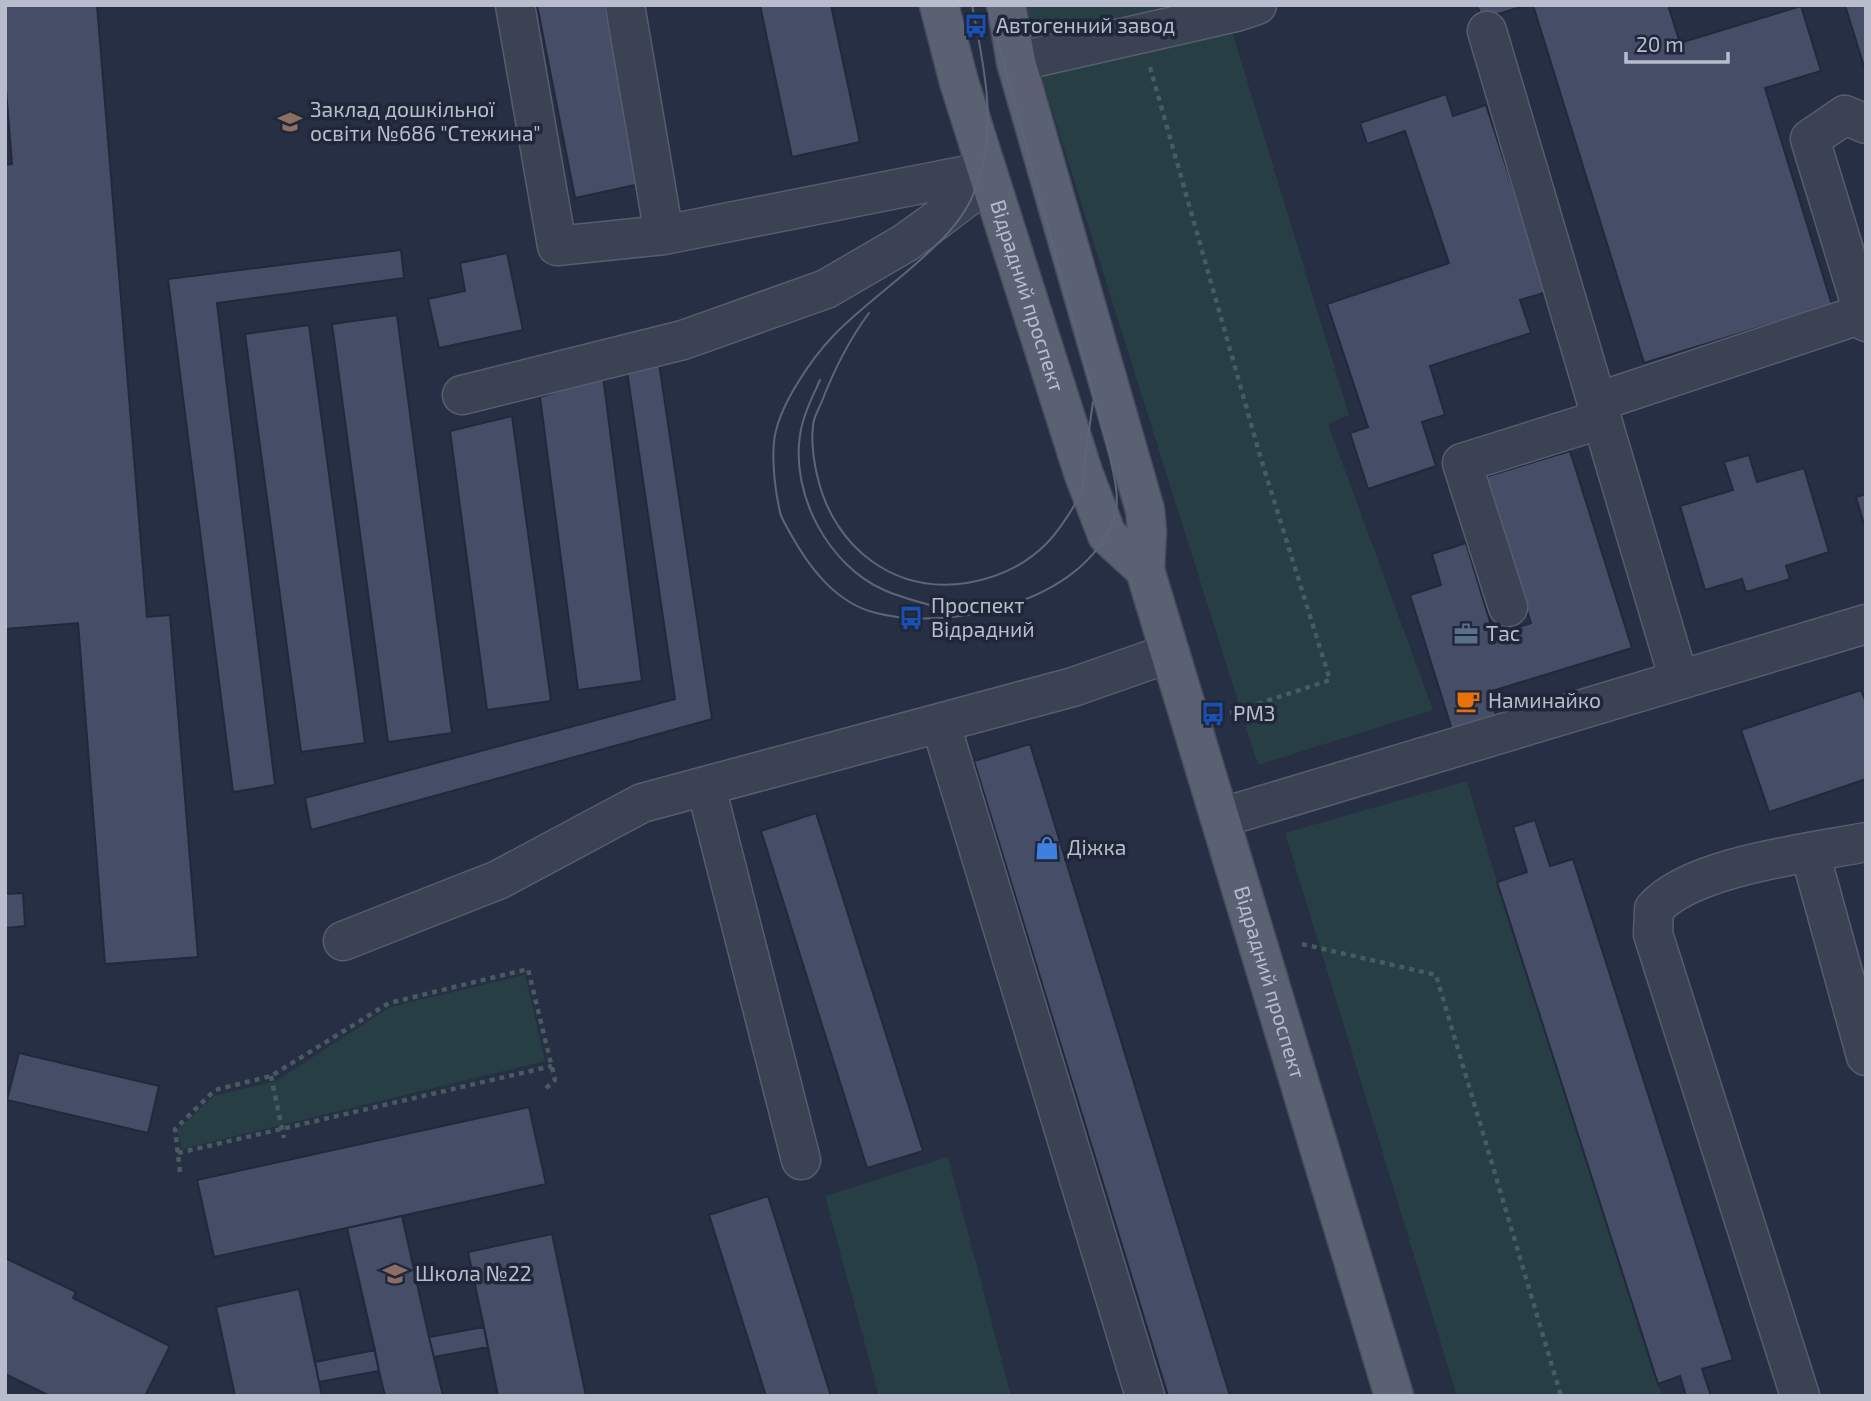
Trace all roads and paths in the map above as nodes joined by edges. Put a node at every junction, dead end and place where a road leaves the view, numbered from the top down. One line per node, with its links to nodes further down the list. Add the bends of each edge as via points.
1 (515, 5): 11 (lane, via 557,246)
2 (625, 5): 11 (lane)
3 (939, 5): 10 (main road, Відрадний проспект)
4 (1006, 5): 8 (main road, Відрадний проспект)
5 (1257, 5): 7 (lane)
6 (1487, 31): 14 (lane)
7 (1142, 34): 8 (lane); 20 (path, via 1261,459 1330,680)
8 (1016, 62): 15 (main road, Відрадний проспект, via 1145,510)
9 (1866, 124): 12 (lane, via 1845,115 1810,139)
10 (987, 171): 11 (lane); 13 (lane, via 975,191 930,225 826,289 683,340); 15 (main road, Відрадний проспект, via 1107,535)
11 (664, 235)
12 (1864, 318): 14 (lane)
13 (462, 396)
14 (1599, 410): 16 (lane, via 1462,463); 19 (lane)
15 (1144, 570): 18 (main road, Відрадний проспект)
16 (1507, 607)
17 (1866, 624): 19 (lane)
18 (1170, 653): 21 (lane, via 1073,687); 23 (main road, Відрадний проспект)
19 (1679, 680): 23 (lane)
20 (1230, 713)
21 (941, 724): 22 (lane); 37 (lane)
22 (706, 787): 26 (lane, via 642,803 499,880); 35 (lane)
23 (1220, 818): 38 (main road, Відрадний проспект)
24 (1866, 842): 25 (lane)
25 (1810, 853): 28 (lane); 40 (lane, via 1723,870 1662,899 1654,909 1653,934)
26 (343, 941)
27 (1301, 944): 39 (path, via 1436,975)
28 (1866, 1056)
29 (552, 1066): 30 (path, via 528,969 389,1003); 31 (path, via 555,1080); 32 (path)
30 (271, 1076): 32 (path); 34 (path, via 215,1090 175,1129)
31 (545, 1088)
32 (282, 1127): 33 (path); 34 (path)
33 (284, 1138)
34 (178, 1153): 36 (path)
35 (801, 1160)
36 (180, 1172)
37 (1146, 1396)
38 (1394, 1396)
39 (1561, 1396)
40 (1800, 1396)

